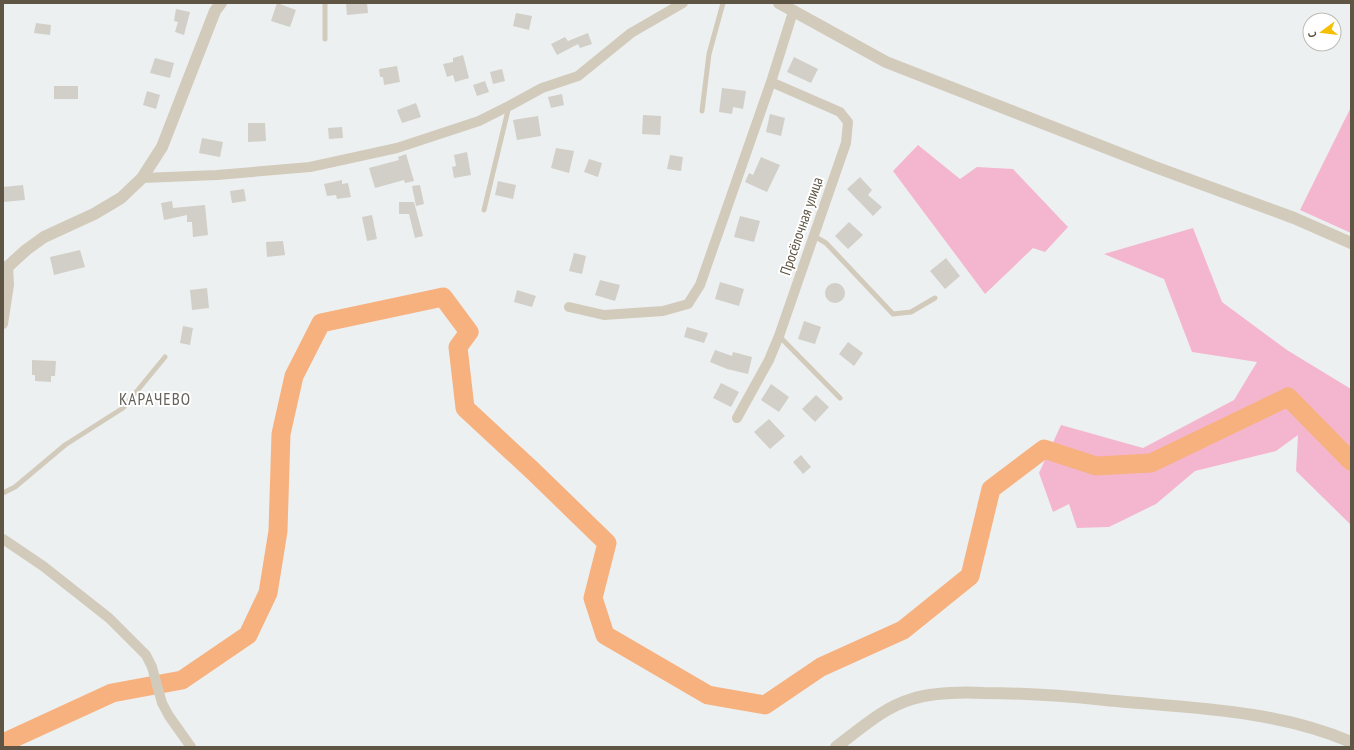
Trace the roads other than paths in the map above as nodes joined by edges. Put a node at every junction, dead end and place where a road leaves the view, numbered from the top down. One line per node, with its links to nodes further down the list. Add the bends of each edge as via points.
1 (221, 3): 11 (street, via 215,11 162,147)
2 (325, 3): 7 (lane)
3 (682, 3): 9 (street, via 631,33 578,76 542,88)
4 (723, 3): 10 (lane, via 709,54)
5 (779, 3): 6 (street)
6 (793, 12): 8 (street); 14 (street, via 886,62)
7 (325, 39)
8 (771, 82): 13 (street, Просёлочная улица, via 840,112 848,122 846,143); 17 (street, via 700,285 688,304 663,311 604,315)
9 (509, 106): 11 (street, via 479,121 397,148 310,166 217,175); 12 (lane)
10 (702, 110)
11 (142, 178): 15 (street, via 121,198 44,238)
12 (484, 210)
13 (814, 236): 16 (lane, via 826,243 893,314 911,312); 19 (street, Просёлочная улица)
14 (1351, 242)
15 (6, 268): 18 (street, via 9,285)
16 (935, 298)
17 (569, 307)
18 (3, 324)
19 (779, 336): 21 (lane); 22 (street, Просёлочная улица, via 769,360)
20 (164, 357): 23 (lane, via 123,408 65,445 15,488)
21 (840, 398)
22 (737, 418)
23 (3, 492)
24 (3, 539): 26 (street, via 43,566 109,618 146,655 162,703)
25 (1351, 742): 27 (street, via 1304,725 1238,713 1062,696 961,692 933,695 898,704)
26 (191, 747)
27 (836, 747)

